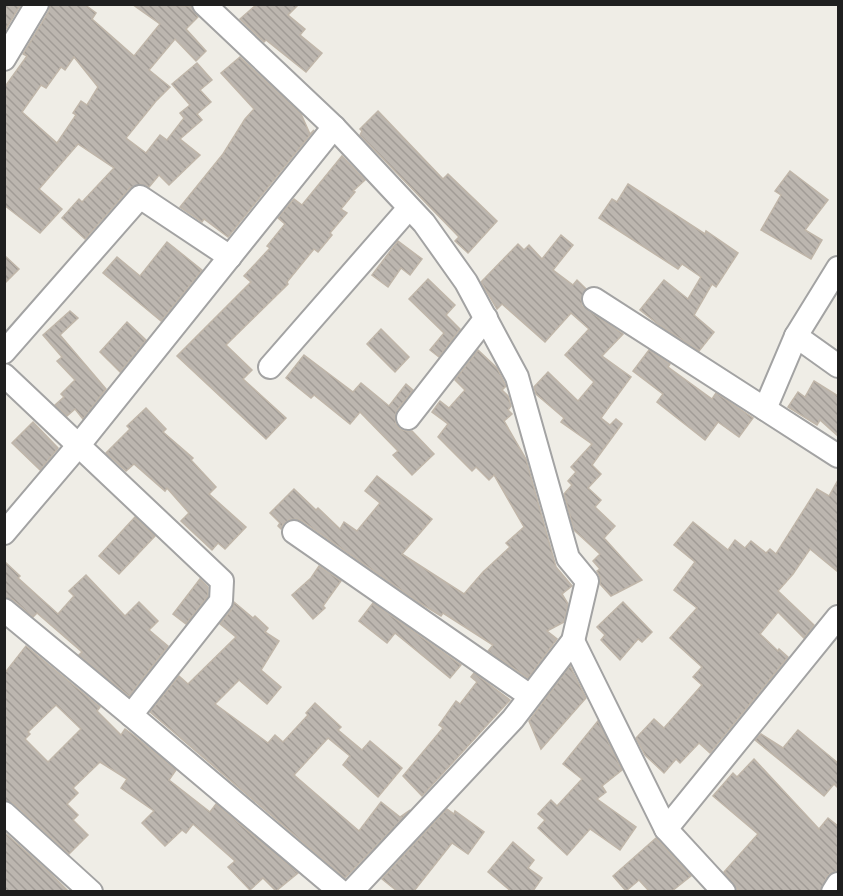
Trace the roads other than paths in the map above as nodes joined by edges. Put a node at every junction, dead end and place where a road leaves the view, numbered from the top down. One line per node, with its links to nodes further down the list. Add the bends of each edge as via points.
1 (37, 4): 3 (street)
2 (204, 4): 4 (street)
3 (4, 59)
4 (334, 127): 5 (street); 6 (street)
5 (409, 208): 9 (street, via 466,282); 13 (street)
6 (230, 257): 11 (street, via 140,197); 17 (street)
7 (838, 268): 10 (street)
8 (594, 299): 15 (street)
9 (486, 318): 16 (street); 23 (street, via 517,377 568,558 587,581)
10 (796, 336): 12 (street); 15 (street)
11 (4, 352)
12 (838, 366)
13 (270, 368)
14 (4, 375): 17 (street)
15 (765, 408): 18 (street)
16 (408, 418)
17 (78, 446): 20 (street); 25 (street, via 222,581 221,601)
18 (838, 456)
19 (294, 532): 24 (street)
20 (4, 533)
21 (4, 610): 25 (street)
22 (838, 617): 27 (street)
23 (573, 641): 24 (street); 27 (street)
24 (530, 696): 31 (street, via 513,719)
25 (131, 715): 30 (street)
26 (4, 813): 29 (street)
27 (666, 829): 32 (street)
28 (838, 884): 33 (street)
29 (91, 891)
30 (340, 891)
31 (351, 891)
32 (724, 891)
33 (833, 891)

